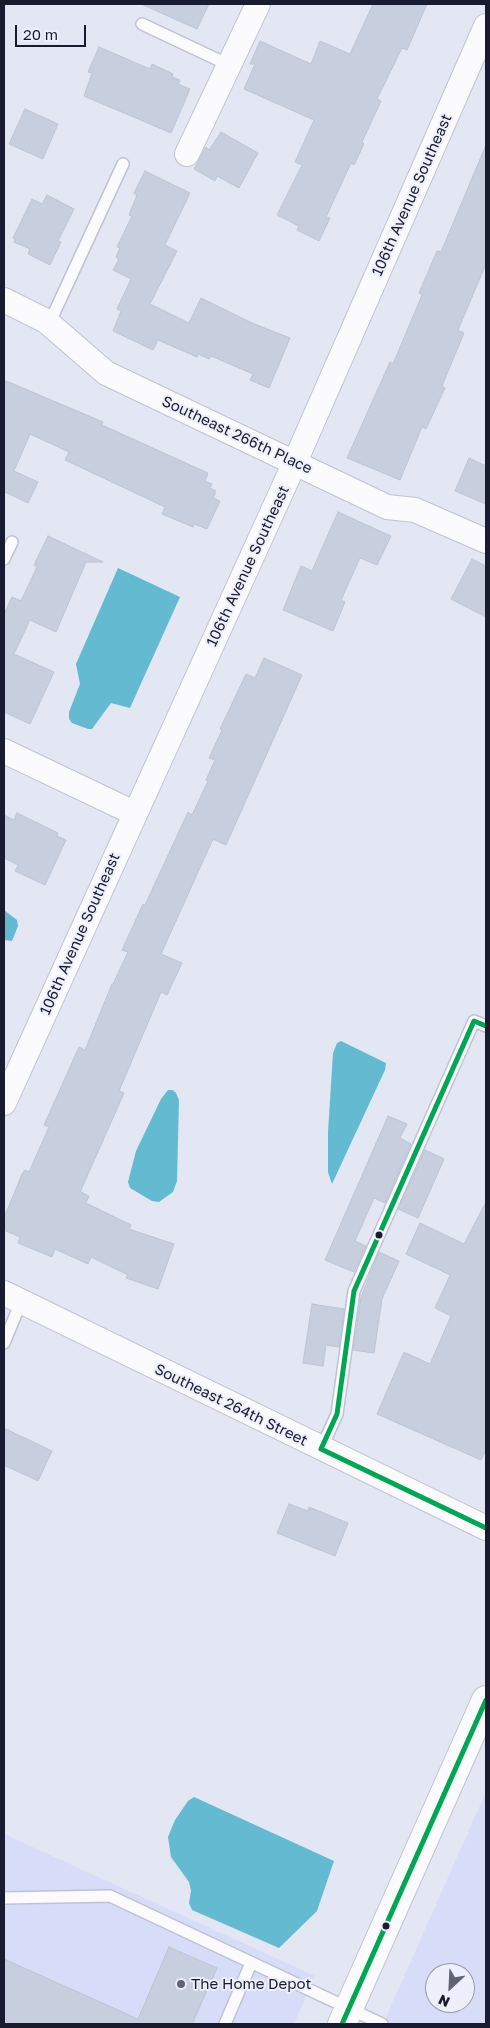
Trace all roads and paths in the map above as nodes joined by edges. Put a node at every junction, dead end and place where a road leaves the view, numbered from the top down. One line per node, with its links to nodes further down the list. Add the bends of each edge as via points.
1 (258, 4): 4 (street)
2 (142, 24): 4 (lane)
3 (486, 26): 9 (street, 106th Avenue Southeast)
4 (229, 65): 5 (street)
5 (187, 154)
6 (124, 164): 8 (lane)
7 (4, 300): 8 (street, Southeast 266th Place)
8 (49, 324): 9 (street, Southeast 266th Place, via 106,373)
9 (295, 462): 10 (street, Southeast 266th Place, via 387,507 415,510); 14 (street, 106th Avenue Southeast)
10 (486, 541)
11 (12, 542): 12 (lane)
12 (4, 559)
13 (4, 751): 14 (street)
14 (134, 813): 16 (street, 106th Avenue Southeast)
15 (486, 1026): 19 (lane, via 474,1021 354,1291 337,1414)
16 (4, 1103)
17 (12, 1297): 18 (lane); 19 (street, Southeast 264th Street)
18 (4, 1343)
19 (321, 1449): 20 (street, Southeast 264th Street)
20 (486, 1528)
21 (486, 1700): 24 (street)
22 (4, 1898): 23 (lane, via 110,1896)
23 (251, 1963): 24 (lane); 25 (lane)
24 (345, 2016): 26 (lane)
25 (225, 2024)
26 (382, 2024)

